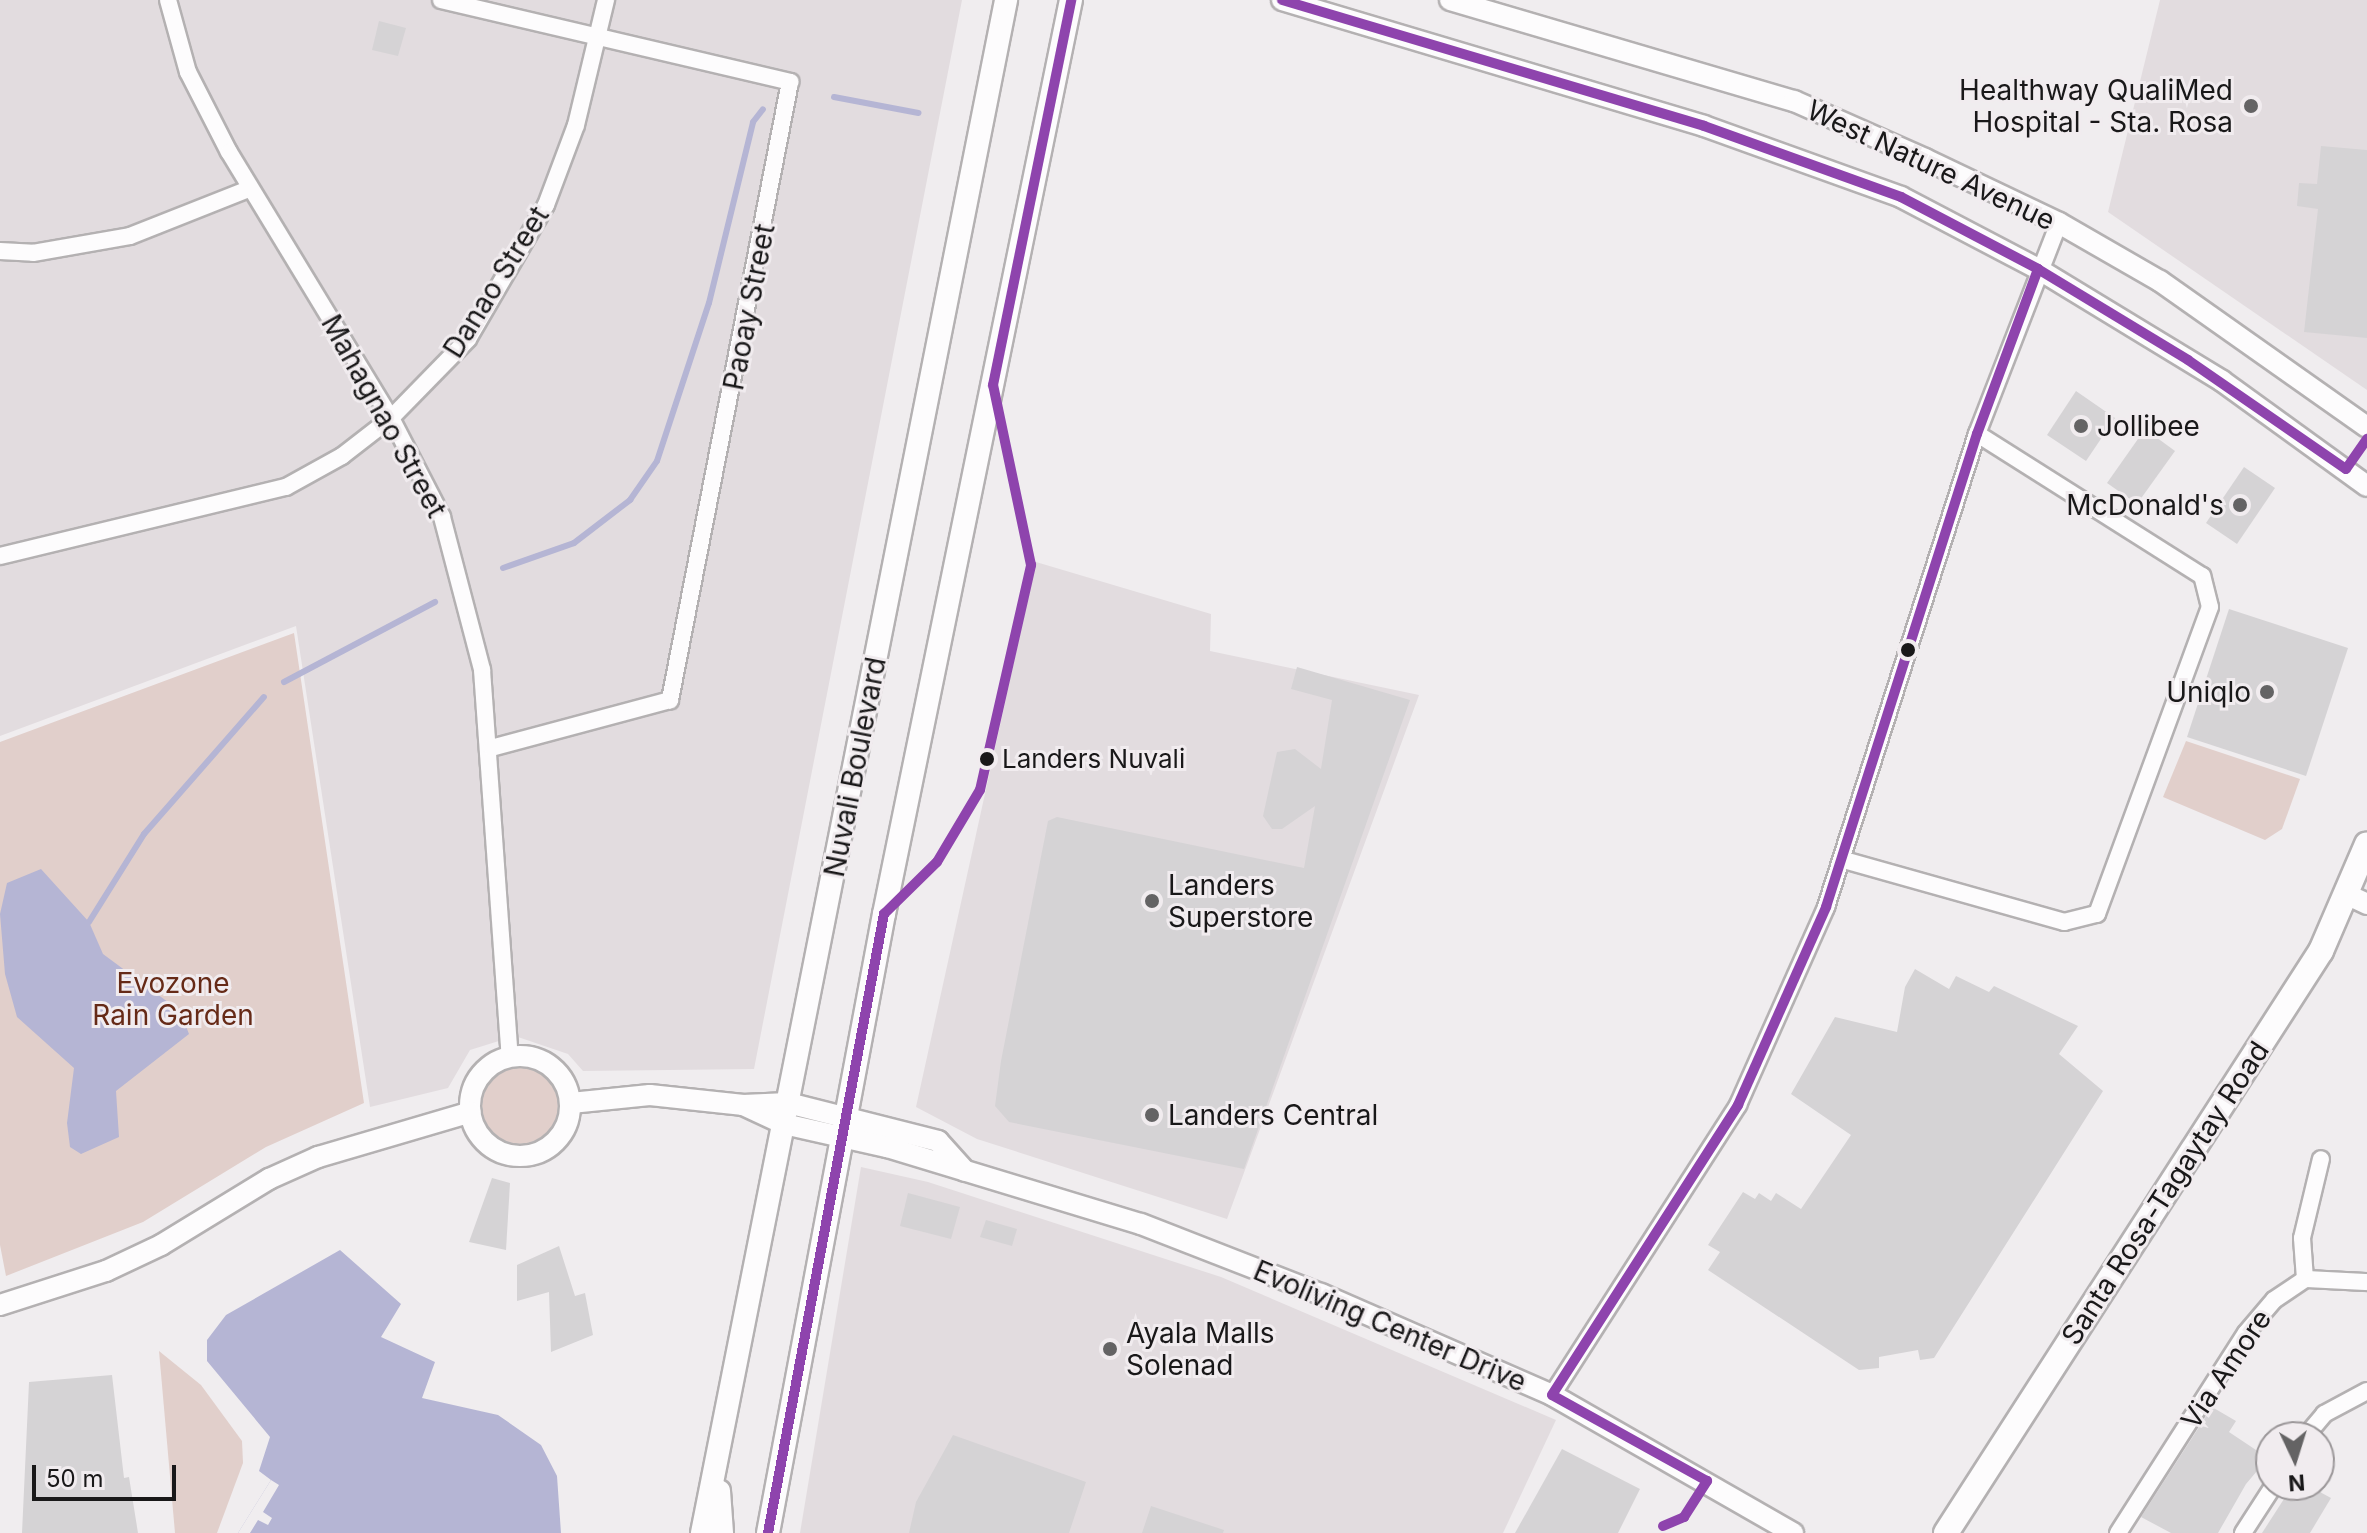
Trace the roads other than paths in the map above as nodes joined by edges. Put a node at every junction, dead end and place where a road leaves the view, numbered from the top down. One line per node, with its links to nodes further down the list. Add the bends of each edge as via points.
1 (168, 0): 9 (street, Mahagnao Street, via 188,72)
2 (441, 0): 8 (street, Paoay Street)
3 (606, 0): 8 (street, Danao Street)
4 (1006, 0): 25 (main road, Nuvali Boulevard)
5 (1071, 0): 26 (main road, Nuvali Boulevard, via 884,914)
6 (1282, 0): 12 (street, West Nature Avenue, via 1704,126 1901,197)
7 (1450, 0): 10 (street, West Nature Avenue, via 1794,101)
8 (596, 37): 13 (street, Danao Street, via 576,125 546,205 468,339); 18 (street, Paoay Street, via 790,82 670,700)
9 (249, 189): 11 (street, via 130,236 33,253); 13 (street, Mahagnao Street)
10 (2059, 223): 12 (street); 14 (street, West Nature Avenue, via 2160,281)
11 (0, 251)
12 (2038, 269): 15 (street); 16 (street, West Nature Avenue, via 2222,381)
13 (391, 418): 17 (street, Danao Street, via 342,456 286,487); 18 (street, Mahagnao Street, via 442,517 463,586 482,670)
14 (2367, 427)
15 (1977, 434): 20 (street); 20 (street, via 2202,576 2210,607 2097,914 2064,922)
16 (2367, 486)
17 (0, 556)
18 (491, 748): 22 (street, Mahagnao Street)
19 (2367, 844): 21 (main road, Santa Rosa-Tagaytay Road)
20 (1844, 860): 32 (street, via 1738,1105)
21 (2358, 899): 40 (main road, Santa Rosa-Tagaytay Road)
22 (510, 1058): 23 (street, via 530,1056 546,1062 567,1087); 24 (street, via 481,1075)
23 (571, 1103): 24 (street, via 561,1135 528,1155 506,1153 487,1143); 25 (street, Evoliving Center Drive, via 650,1095)
24 (471, 1112): 30 (street, via 318,1157 106,1271)
25 (786, 1114): 26 (street, Evoliving Center Drive); 34 (main road, Nuvali Boulevard)
26 (848, 1127): 32 (street, Evoliving Center Drive, via 965,1171 1177,1236); 38 (main road, Nuvali Boulevard)
27 (2321, 1159): 28 (street, via 2302,1238)
28 (2305, 1279): 29 (street); 41 (street, Via Amore, via 2274,1300 2246,1333)
29 (2367, 1282)
30 (0, 1305)
31 (2367, 1391): 33 (street)
32 (1552, 1395): 39 (street, Evoliving Center Drive)
33 (2318, 1421)
34 (717, 1461): 36 (main road, Nuvali Boulevard); 37 (main road)
35 (2264, 1501): 42 (street)
36 (702, 1533)
37 (722, 1533)
38 (768, 1533)
39 (1793, 1533)
40 (1946, 1533)
41 (2118, 1533)
42 (2243, 1533)

